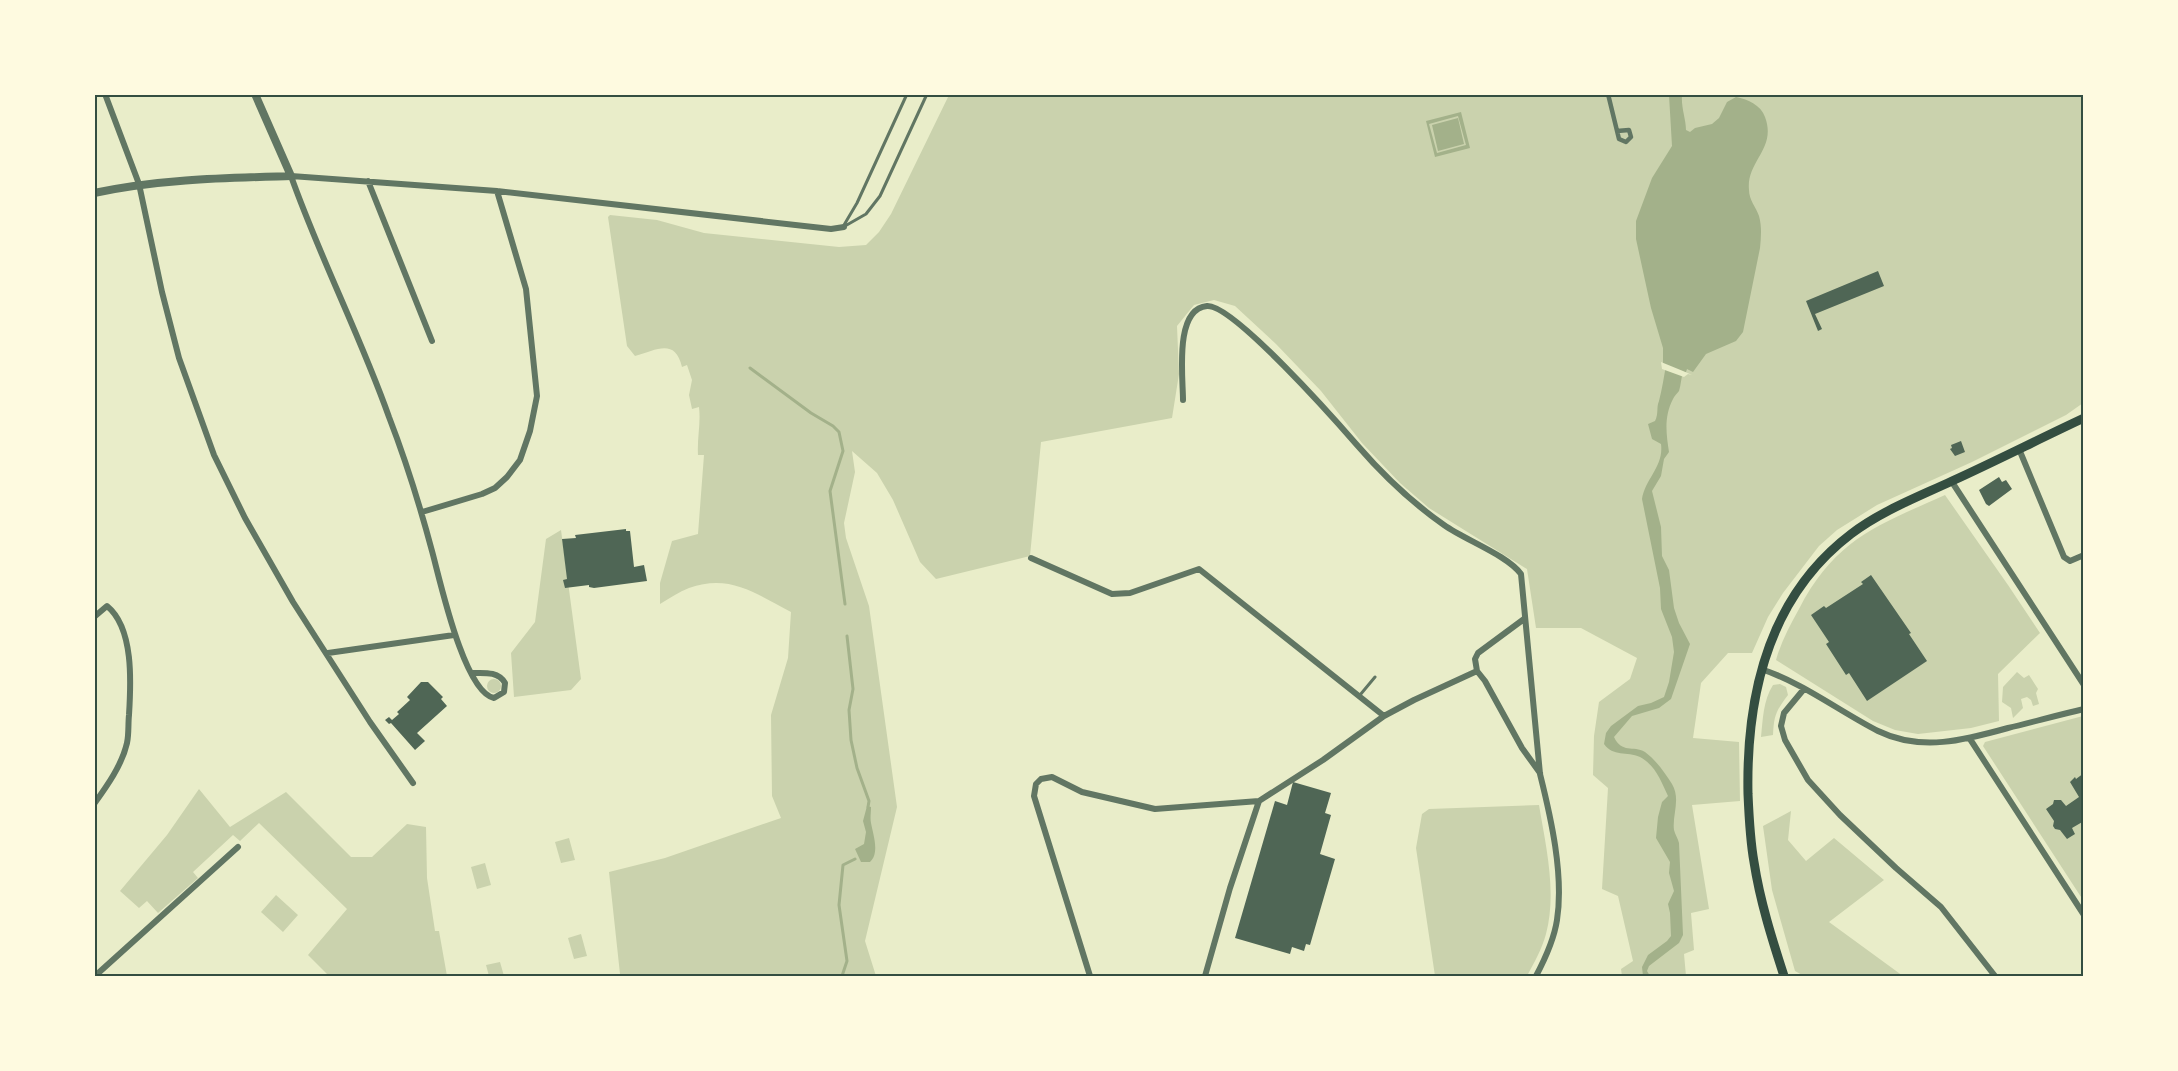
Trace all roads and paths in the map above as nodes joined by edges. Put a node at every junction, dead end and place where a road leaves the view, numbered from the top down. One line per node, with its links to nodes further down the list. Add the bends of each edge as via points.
1 (105, 94): 9 (street)
2 (255, 94): 7 (street)
3 (907, 94): 12 (lane)
4 (927, 94): 12 (lane, via 880,196 866,214)
5 (1608, 94): 6 (street)
6 (1617, 131)
7 (291, 176): 8 (street); 9 (street); 18 (street, via 389,416)
8 (368, 181): 10 (street); 13 (street)
9 (139, 184): 11 (street); 24 (street, via 179,358 203,429 244,518)
10 (497, 191): 12 (street, via 831,229); 18 (street, via 526,289 537,396 530,431 520,460 495,488)
11 (94, 193)
12 (843, 227)
13 (432, 341)
14 (1183, 400): 22 (street, via 1185,329 1197,310 1213,307 1272,353 1413,502 1446,527 1517,569)
15 (2084, 418): 16 (main road)
16 (2019, 449): 17 (main road); 19 (street, via 2064,557 2070,561)
17 (1952, 482): 25 (main road, via 1871,521 1825,557 1788,608); 29 (street)
18 (422, 512): 23 (street)
19 (2084, 555)
20 (1031, 558): 31 (street, via 1112,594 1130,593 1199,569)
21 (94, 617): 38 (street, via 107,606 116,613 127,646 131,684 127,744 110,782)
22 (1524, 620): 26 (street, via 1478,653); 35 (street)
23 (454, 635): 24 (street); 27 (street)
24 (328, 653): 36 (street)
25 (1761, 669): 30 (street); 45 (main road, via 1751,719 1749,830 1760,894)
26 (1477, 671): 33 (street); 35 (street)
27 (472, 673): 27 (street, via 487,696 498,697 504,692 502,677)
28 (1375, 677): 31 (lane)
29 (2084, 685)
30 (1804, 689): 34 (street, via 1891,736 1928,743); 46 (street, via 1784,713 1781,726 1808,780 1840,815 1941,906)
31 (1358, 696): 33 (street)
32 (2084, 709): 34 (street)
33 (1384, 716): 37 (street)
34 (1970, 739): 40 (street)
35 (1540, 774): 44 (street, via 1548,806 1559,899 1552,942)
36 (413, 783)
37 (1259, 801): 42 (street, via 1155,809 1082,792 1052,777 1036,784 1034,796); 43 (street)
38 (94, 804)
39 (238, 847): 41 (street)
40 (2084, 915)
41 (95, 976)
42 (1090, 976)
43 (1205, 976)
44 (1536, 976)
45 (1785, 976)
46 (1995, 976)

